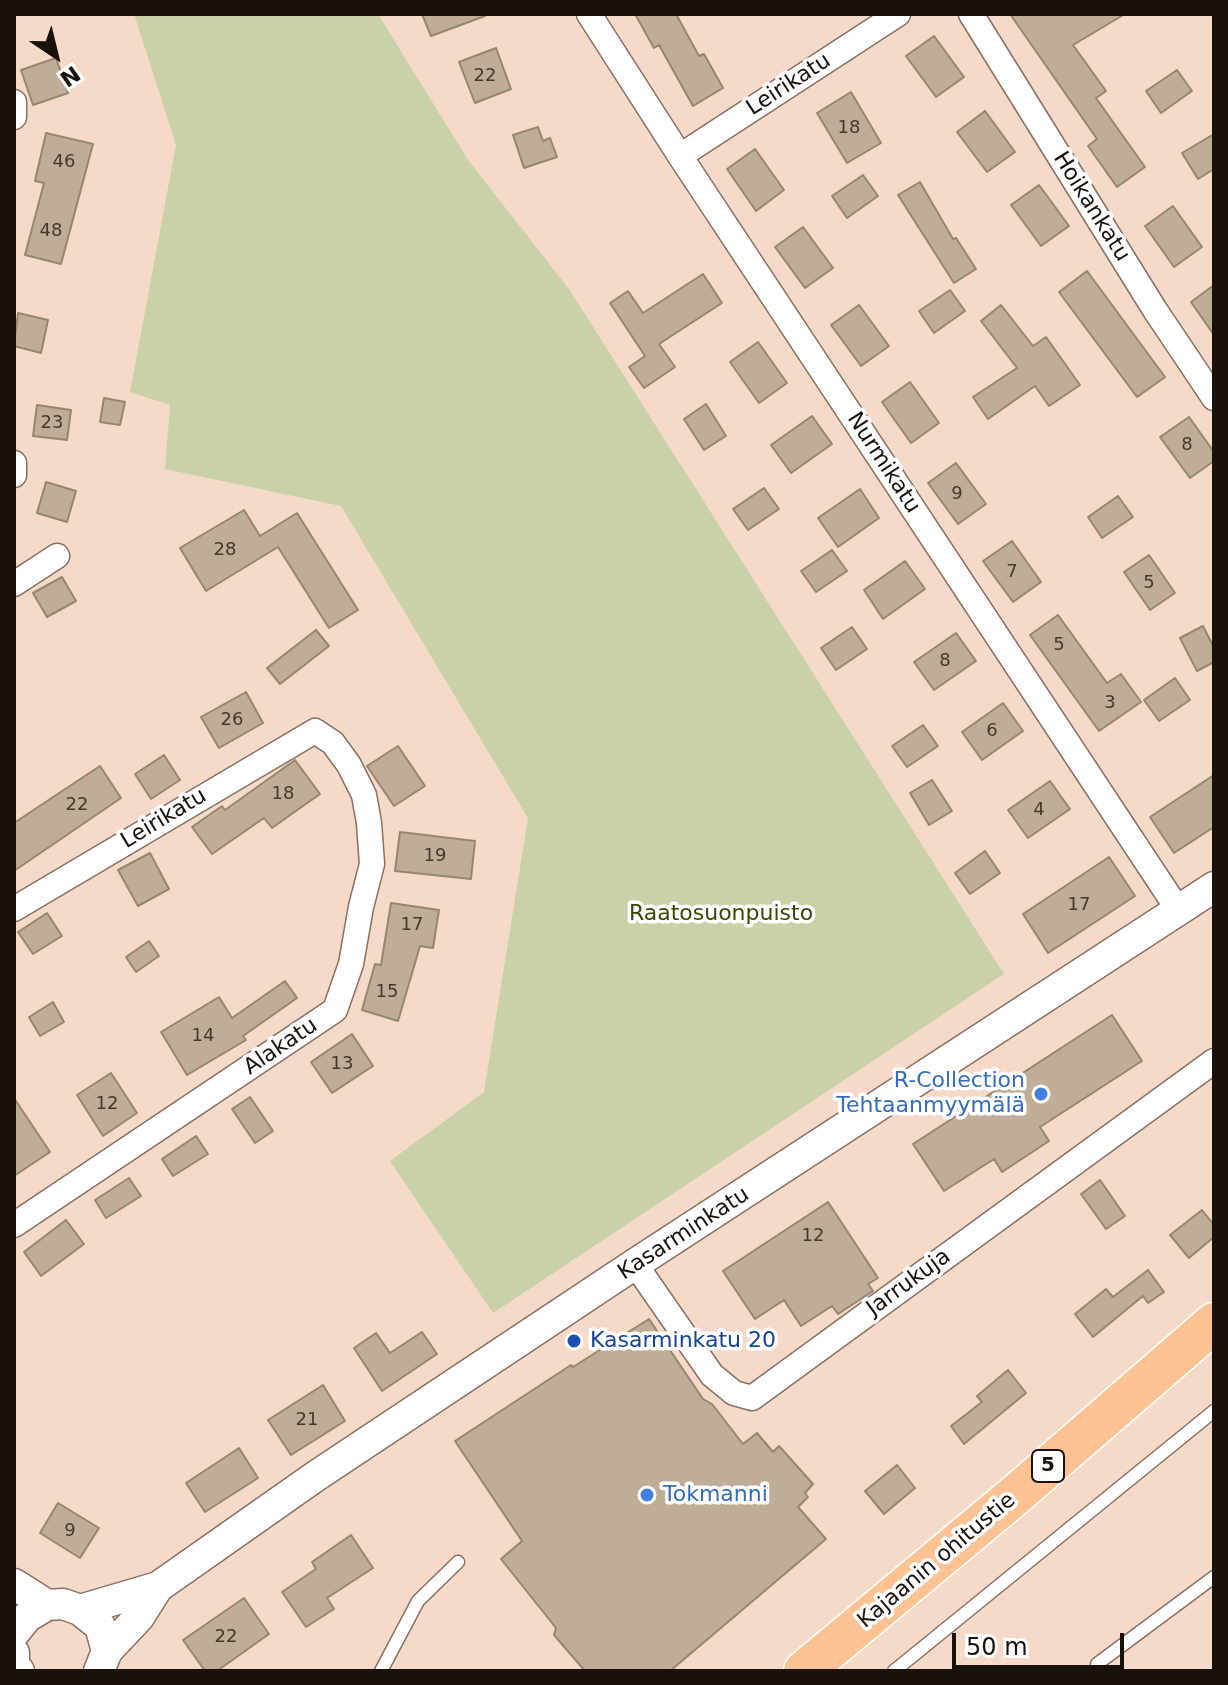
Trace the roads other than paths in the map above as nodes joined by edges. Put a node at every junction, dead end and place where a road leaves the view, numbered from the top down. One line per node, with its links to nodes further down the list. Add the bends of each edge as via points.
1 (589, 14): 6 (street, Nurmikatu)
2 (898, 14): 6 (street, Leirikatu)
3 (971, 14): 7 (street, Hoikankatu)
4 (14, 102): 5 (street)
5 (14, 117)
6 (680, 156): 15 (street, Nurmikatu)
7 (1214, 398)
8 (14, 463): 9 (street)
9 (14, 475)
10 (57, 556): 11 (street)
11 (14, 584)
12 (315, 731): 14 (street, Leirikatu); 17 (street, Alakatu, via 333,743 364,795 372,864 351,964 335,1010)
13 (1214, 887): 15 (street, Kasarminkatu)
14 (14, 909)
15 (1179, 911): 18 (street, Kasarminkatu)
16 (1214, 1061): 18 (street, Jarrukuja, via 752,1398 734,1393 712,1375)
17 (14, 1225)
18 (635, 1264): 24 (street, Kasarminkatu)
19 (1214, 1323): 34 (highway, Kajaanin ohitustie / 5)
20 (1214, 1411): 35 (lane)
21 (458, 1562): 33 (lane, via 418,1601)
22 (1214, 1577): 29 (lane)
23 (14, 1584): 25 (street)
24 (158, 1587): 26 (street, Kasarminkatu); 31 (street, Kasarminkatu)
25 (47, 1605): 26 (street); 27 (street)
26 (80, 1610): 31 (street, via 100,1626)
27 (14, 1633)
28 (14, 1653): 30 (street)
29 (1097, 1664)
30 (14, 1665): 32 (street)
31 (103, 1665)
32 (19, 1671)
33 (381, 1671)
34 (804, 1671)
35 (894, 1671)

